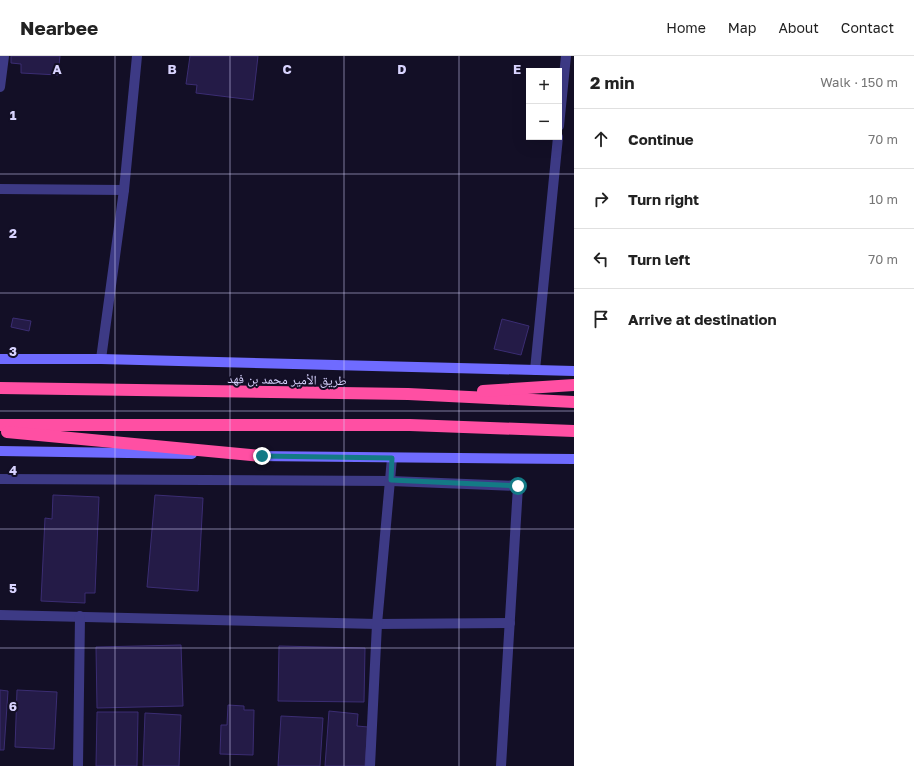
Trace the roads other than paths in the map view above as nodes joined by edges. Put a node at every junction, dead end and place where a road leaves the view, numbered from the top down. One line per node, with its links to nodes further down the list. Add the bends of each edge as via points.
1 (4, 56): 4 (street)
2 (137, 56): 8 (street)
3 (566, 56): 5 (street)
4 (0, 87)
5 (561, 104)
6 (558, 140): 11 (street)
7 (0, 189): 8 (street)
8 (124, 190): 10 (street)
9 (0, 359): 10 (main road)
10 (101, 359): 11 (main road)
11 (535, 370): 12 (main road)
12 (574, 371)
13 (0, 383): 16 (highway)
14 (574, 385): 17 (highway)
15 (0, 388): 16 (highway, طريق الأمير محمد بن فهد)
16 (82, 390): 17 (highway, طريق الأمير محمد بن فهد)
17 (408, 394): 18 (highway, طريق الأمير محمد بن فهد)
18 (574, 402)
19 (0, 424): 21 (highway, via 410,425)
20 (0, 431): 23 (highway)
21 (574, 431)
22 (0, 451): 23 (main road)
23 (262, 456): 24 (main road)
24 (392, 458): 25 (main road); 27 (street)
25 (574, 459)
26 (0, 479): 27 (street)
27 (391, 480): 30 (street, via 518,486); 31 (street)
28 (0, 615): 29 (street)
29 (80, 616): 31 (street); 32 (street)
30 (510, 623): 31 (street); 34 (street)
31 (377, 624): 33 (street)
32 (78, 766)
33 (370, 766)
34 (501, 766)

